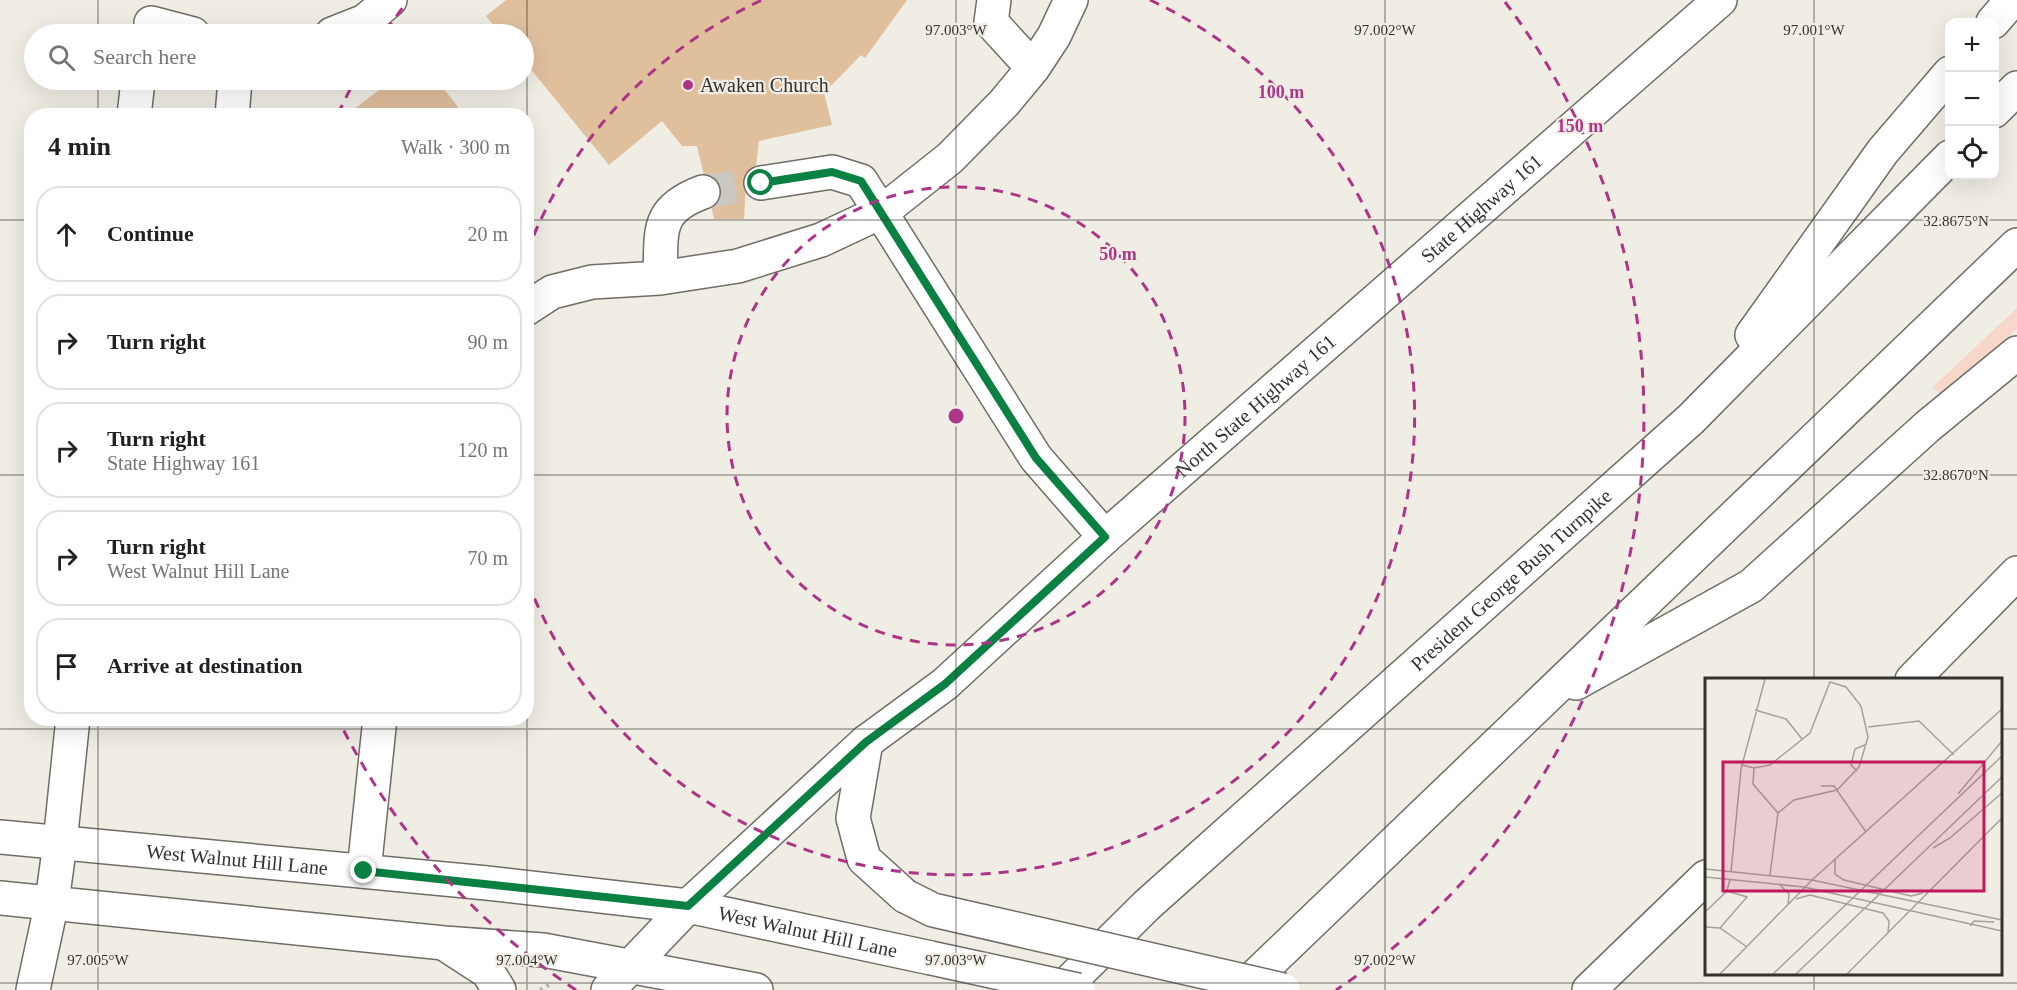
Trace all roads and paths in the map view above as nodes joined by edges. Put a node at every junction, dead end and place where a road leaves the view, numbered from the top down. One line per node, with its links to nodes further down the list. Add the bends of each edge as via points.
1 (390, 0): 7 (main road)
2 (994, 0): 8 (main road, via 991,22)
3 (1071, 0): 8 (main road)
4 (1720, 0): 21 (main road, State Highway 161)
5 (2012, 0): 6 (main road)
6 (1996, 18)
7 (357, 24)
8 (1033, 68): 19 (main road, via 950,158)
9 (1945, 79): 25 (main road, via 1883,151)
10 (2017, 88): 13 (main road)
11 (137, 90): 14 (main road)
12 (234, 90): 15 (main road)
13 (1999, 107)
14 (135, 108)
15 (233, 108)
16 (1945, 162): 25 (main road, President George Bush Turnpike)
17 (761, 183): 19 (main road, via 832,172 861,181)
18 (703, 192): 22 (main road, via 672,208 664,218)
19 (883, 211): 22 (main road, via 821,240 738,266); 26 (main road, via 1036,458)
20 (2017, 245): 29 (main road)
21 (1406, 274): 26 (main road, North State Highway 161)
22 (660, 278): 23 (main road, via 592,282 552,292)
23 (534, 304)
24 (2017, 353): 29 (main road, via 1928,426 1751,586)
25 (1691, 419): 47 (main road, President George Bush Turnpike, via 1148,905)
26 (1105, 537): 32 (main road, via 945,684)
27 (2017, 573): 28 (main road)
28 (1914, 678)
29 (1538, 705): 49 (main road)
30 (72, 726): 34 (main road)
31 (379, 726): 35 (main road)
32 (866, 742): 39 (main road); 50 (main road, bridge, via 853,819 864,859 904,896 933,909)
33 (0, 837): 34 (main road, West Walnut Hill Lane)
34 (60, 843): 35 (main road, West Walnut Hill Lane); 38 (main road)
35 (364, 871): 39 (main road, West Walnut Hill Lane)
36 (1705, 879): 42 (main road)
37 (0, 898): 38 (main road)
38 (52, 902): 40 (main road); 43 (main road)
39 (688, 906): 41 (main road); 48 (main road, West Walnut Hill Lane, bridge)
40 (444, 943): 41 (main road, via 543,950); 44 (main road, via 488,972)
41 (630, 965): 45 (main road); 46 (main road)
42 (1613, 976): 51 (main road)
43 (33, 990)
44 (499, 990)
45 (608, 990)
46 (756, 990)
47 (1061, 990)
48 (1078, 990)
49 (1241, 990)
50 (1283, 990)
51 (1589, 990)

